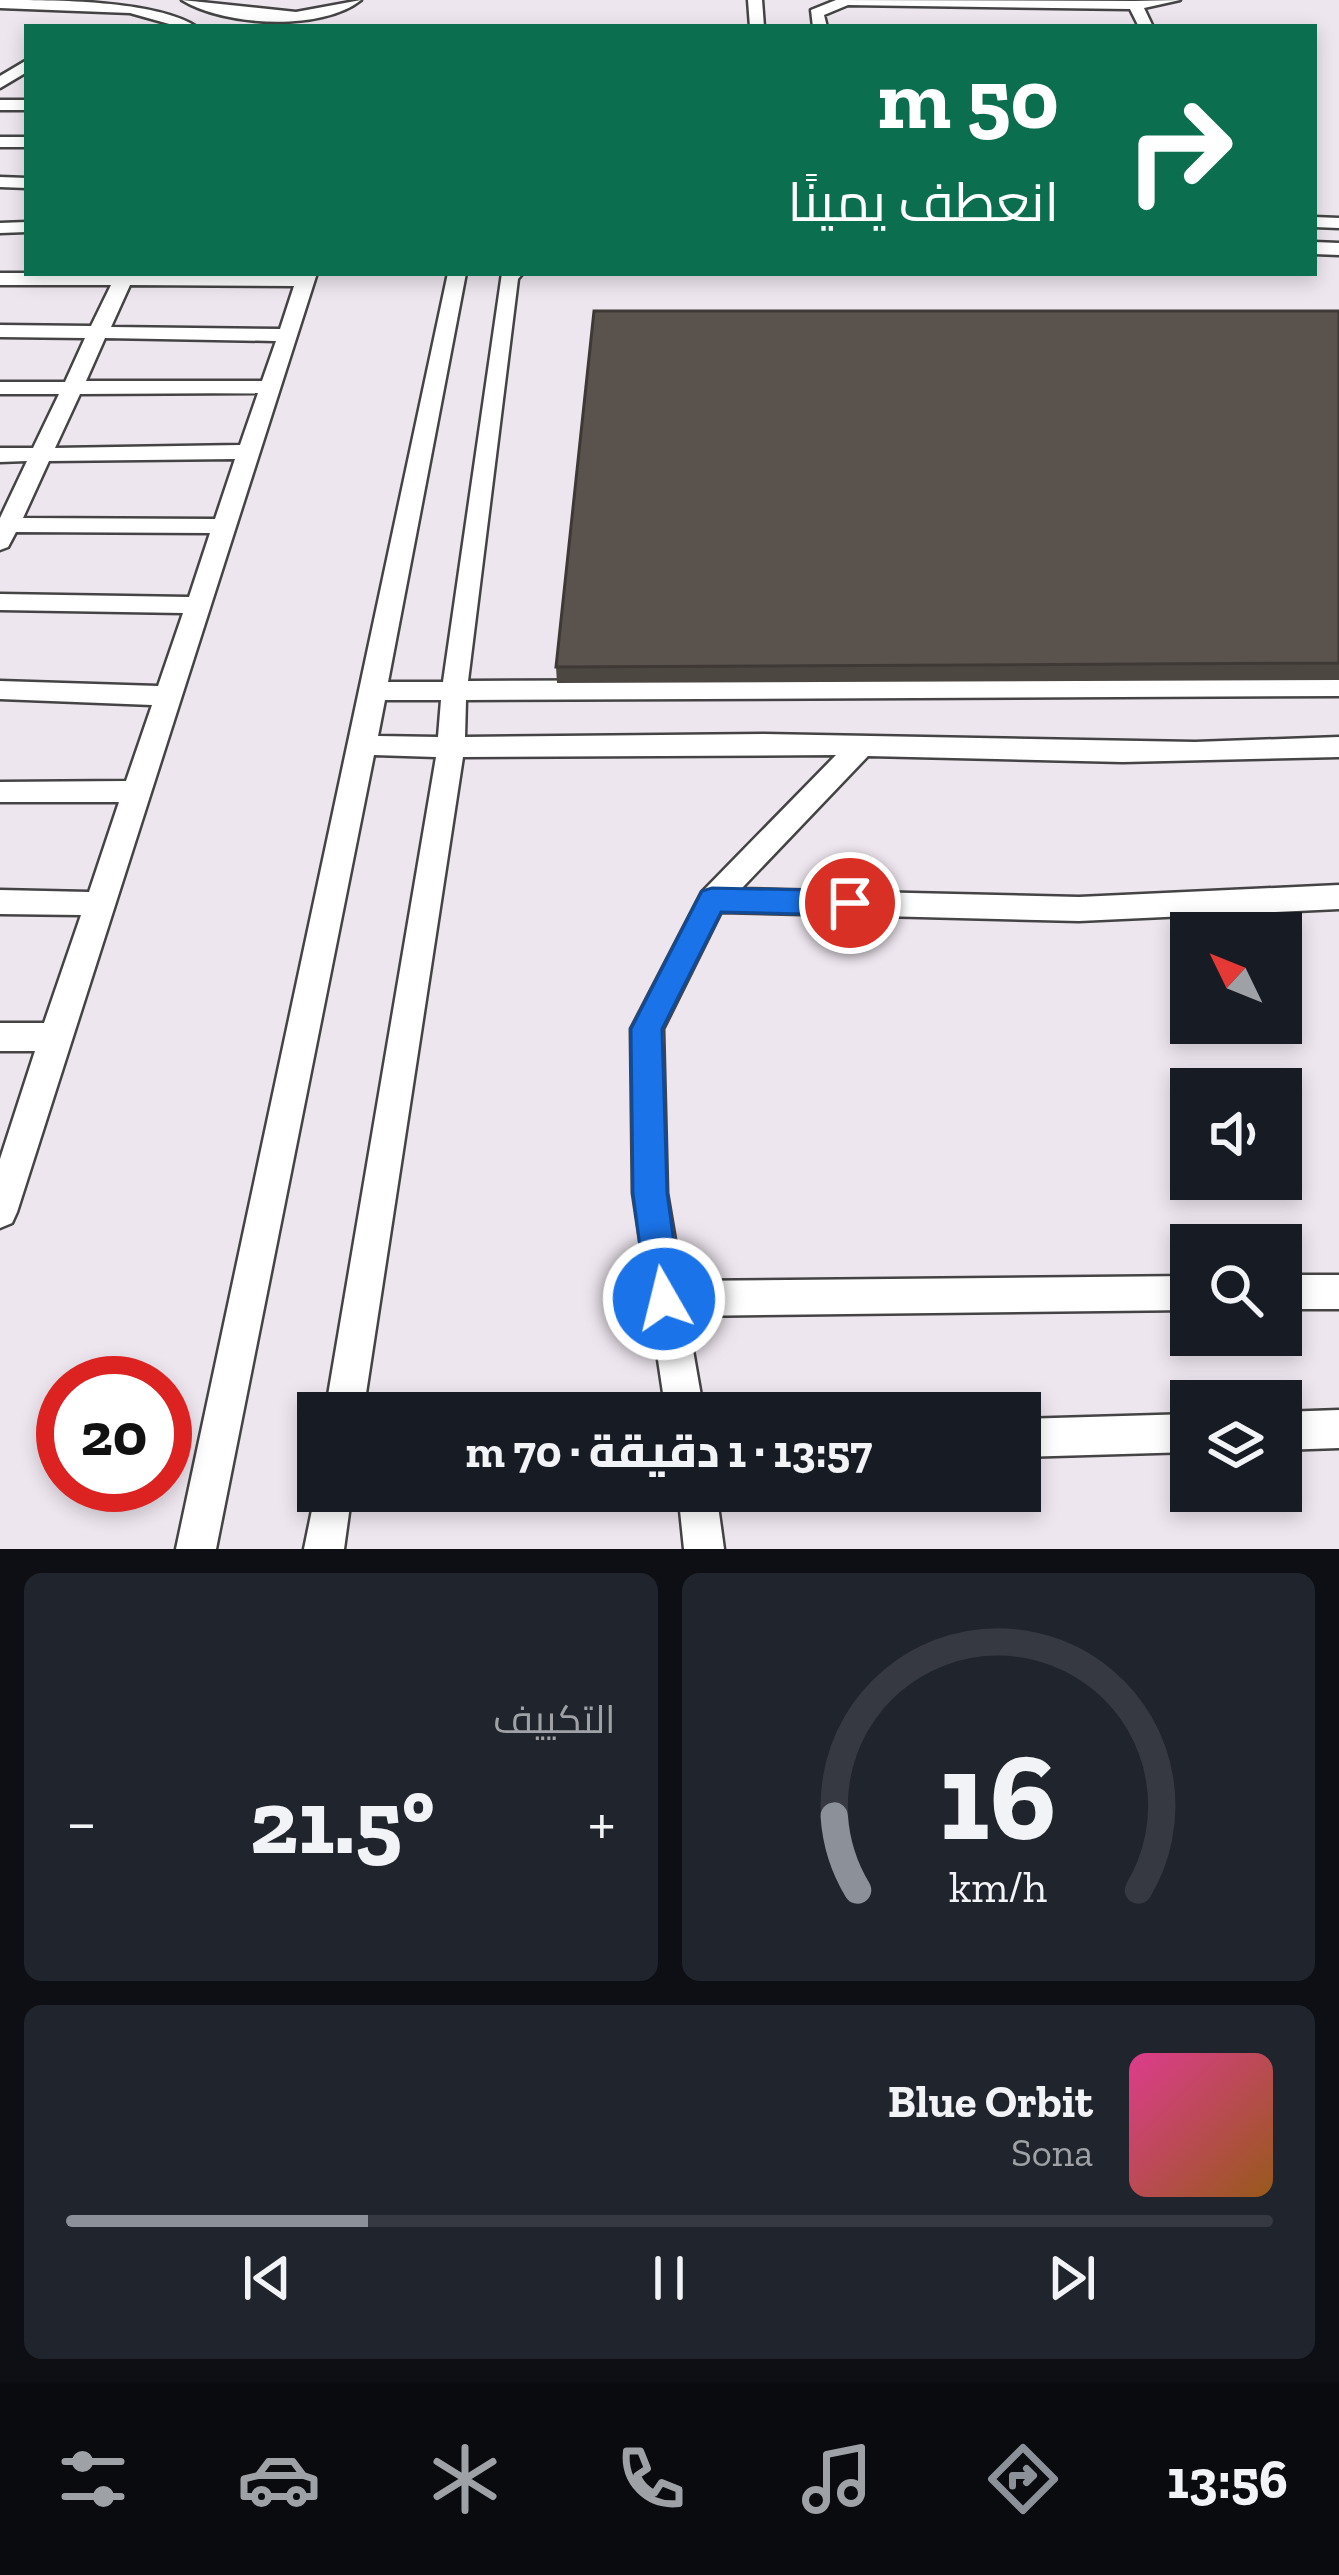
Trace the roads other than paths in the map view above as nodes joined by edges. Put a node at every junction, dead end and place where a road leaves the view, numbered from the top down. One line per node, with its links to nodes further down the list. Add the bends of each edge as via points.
1 (189, 0): 7 (lane)
2 (354, 0): 7 (lane)
3 (1173, 0): 5 (lane)
4 (0, 4): 9 (lane, via 139,8)
5 (1135, 5): 10 (lane, via 846,1 816,13); 11 (lane)
6 (0, 17): 8 (lane)
7 (279, 21)
8 (31, 23)
9 (186, 24)
10 (819, 24)
11 (1144, 24)
12 (125, 276): 15 (lane); 16 (lane); 17 (lane)
13 (457, 276): 32 (lane)
14 (510, 276): 33 (lane)
15 (307, 277): 19 (lane)
16 (0, 279)
17 (99, 331): 18 (lane); 19 (lane); 22 (lane)
18 (0, 332)
19 (288, 335): 20 (lane)
20 (271, 386): 22 (lane); 23 (lane)
21 (0, 388): 22 (lane)
22 (72, 388): 24 (lane)
23 (250, 452): 24 (lane); 26 (lane)
24 (41, 454): 25 (lane); 27 (lane)
25 (0, 455)
26 (225, 526): 27 (lane); 29 (lane)
27 (3, 530)
28 (0, 602): 29 (lane)
29 (199, 604): 34 (lane)
30 (1339, 687): 33 (lane)
31 (0, 690): 34 (lane)
32 (374, 691): 33 (lane); 35 (lane)
33 (454, 691): 38 (lane)
34 (169, 696): 39 (lane)
35 (362, 745): 38 (lane); 60 (lane)
36 (861, 746): 37 (lane); 38 (lane); 42 (lane)
37 (1339, 747)
38 (452, 749): 52 (lane)
39 (137, 791): 40 (lane); 44 (lane)
40 (0, 792)
41 (1339, 897): 42 (lane, via 1079,909)
42 (712, 899): 51 (lane, via 646,1029 650,1193)
43 (0, 902): 44 (lane)
44 (99, 904): 46 (lane)
45 (0, 1036): 46 (lane)
46 (56, 1037): 47 (lane)
47 (0, 1212)
48 (1302, 1292): 49 (lane)
49 (1339, 1292)
50 (1170, 1293): 51 (lane)
51 (664, 1299): 53 (lane)
52 (347, 1392)
53 (681, 1392)
54 (1339, 1429): 55 (lane)
55 (1302, 1430)
56 (1170, 1434): 57 (lane)
57 (1041, 1437)
58 (329, 1512): 61 (lane)
59 (700, 1512): 62 (lane)
60 (196, 1549)
61 (324, 1549)
62 (704, 1549)

